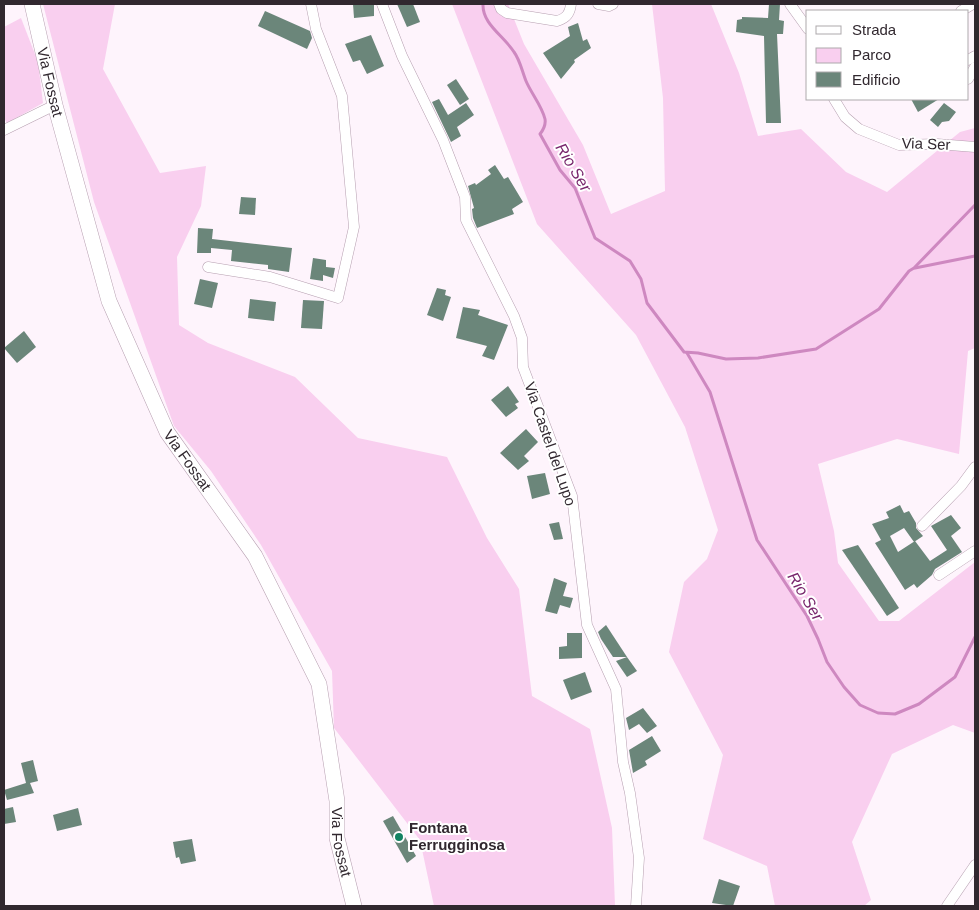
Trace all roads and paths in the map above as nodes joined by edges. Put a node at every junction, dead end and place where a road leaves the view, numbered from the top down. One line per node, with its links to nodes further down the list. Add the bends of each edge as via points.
1 (32, 4): 11 (street, Via Fossat)
2 (311, 4): 14 (street, via 316,29 342,96 354,226 338,298 270,277)
3 (382, 4): 21 (street, Via Castel del Lupo, via 465,197 466,220 514,316 522,338 523,367 572,496 587,625 616,689 623,762 639,858)
4 (500, 4): 5 (street, via 501,10 507,13 557,21 570,13)
5 (570, 4)
6 (598, 4): 7 (street)
7 (613, 4)
8 (790, 4): 9 (street)
9 (806, 26)
10 (835, 100): 13 (street, Via Ser, via 845,117 859,129 899,145)
11 (55, 105): 12 (street); 20 (street, Via Fossat, via 109,301 167,432 255,556 319,684 337,801 337,838)
12 (4, 130)
13 (975, 147)
14 (208, 267)
15 (975, 467): 16 (street)
16 (922, 526)
17 (975, 551): 18 (street)
18 (939, 575)
19 (975, 865): 22 (street)
20 (354, 906)
21 (636, 906)
22 (947, 906)

